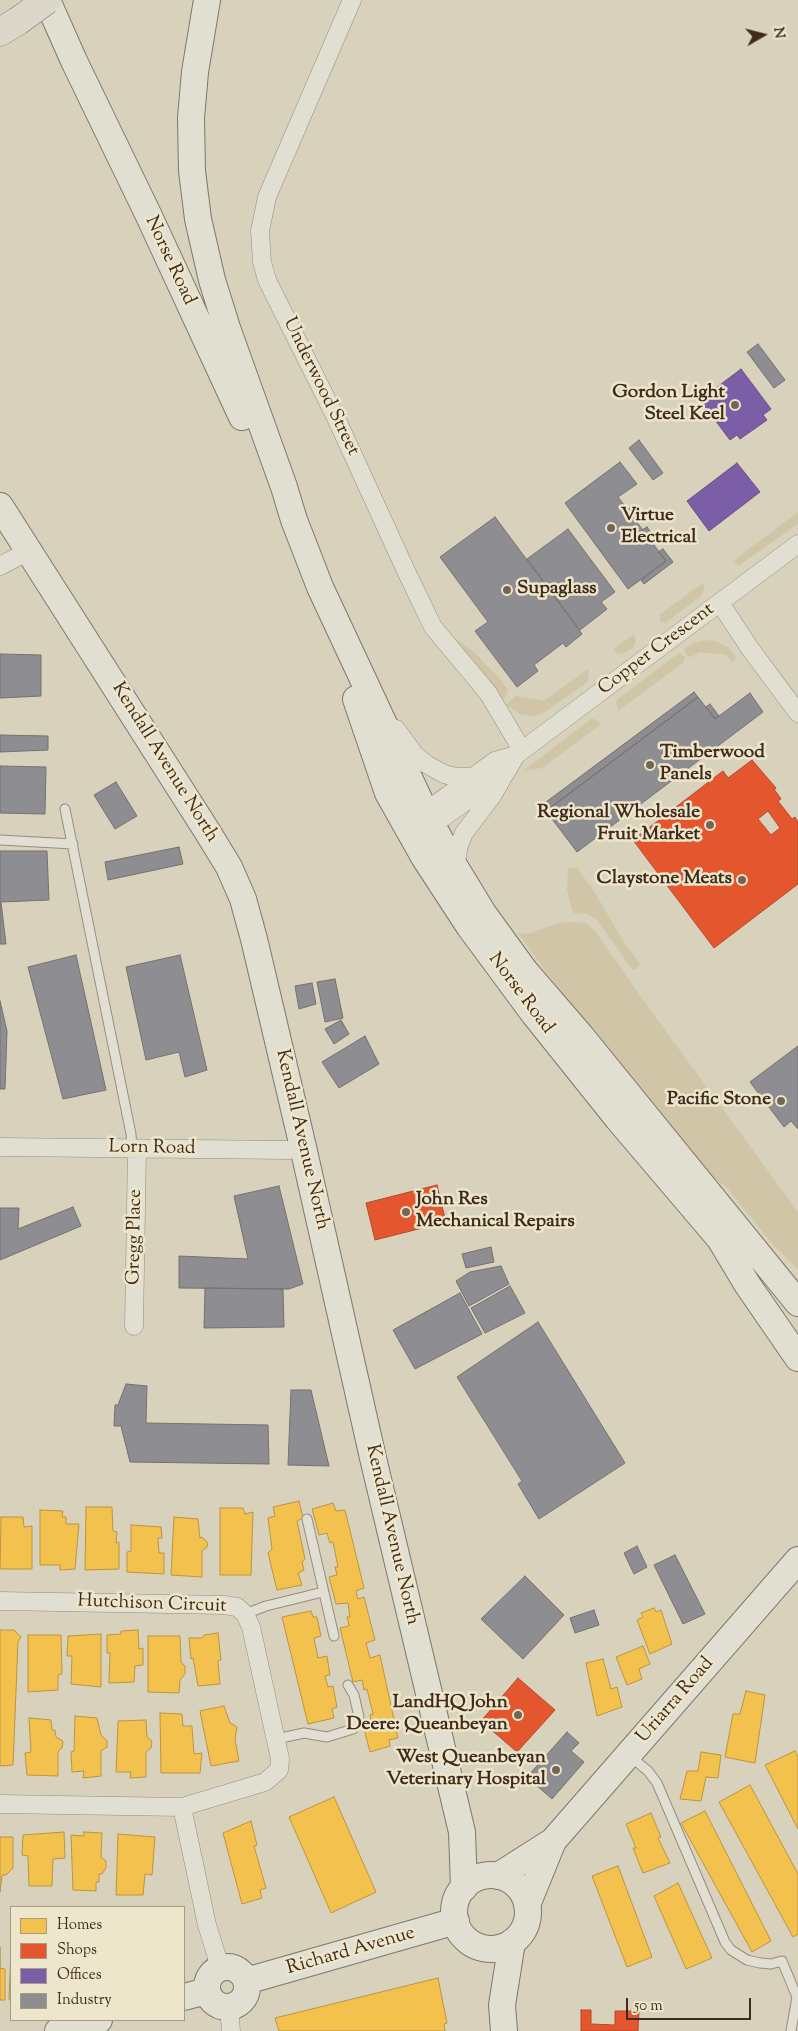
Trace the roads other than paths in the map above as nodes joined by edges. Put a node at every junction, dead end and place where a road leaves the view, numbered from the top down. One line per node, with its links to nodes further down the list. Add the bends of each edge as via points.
1 (47, 0): 4 (highway, bridge); 6 (main road, Norse Road, via 261,459)
2 (207, 0): 6 (main road, Norse Road, via 191,118 192,171 198,218 220,304)
3 (352, 0): 14 (street, Underwood Street, via 269,191 262,213 259,246 267,280 338,420 433,627 488,693)
4 (9, 26)
5 (0, 506): 8 (main road, Kendall Avenue North)
6 (294, 520): 10 (main road, Norse Road)
7 (798, 544): 11 (street, Copper Crescent)
8 (29, 551): 9 (street); 23 (main road, Kendall Avenue North, via 229,867 243,899 254,939)
9 (0, 566)
10 (320, 587): 12 (main road, Norse Road); 18 (main road, Norse Road, via 388,793)
11 (720, 603): 13 (street); 14 (street, Copper Crescent)
12 (368, 688): 16 (street, via 418,758 444,774); 18 (main road, Norse Road)
13 (798, 713)
14 (519, 752): 15 (street, Copper Crescent); 16 (street, Copper Crescent, via 495,762)
15 (504, 774): 18 (street, Copper Crescent); 21 (street, via 492,796 464,832)
16 (474, 777): 18 (street, Copper Crescent)
17 (65, 809): 20 (lane)
18 (419, 825): 21 (main road, Norse Road); 26 (main road, Norse Road, via 469,926 502,972)
19 (0, 840): 20 (lane)
20 (73, 844): 24 (lane)
21 (455, 867): 25 (main road, Norse Road, via 525,972 581,1036)
22 (0, 1147): 24 (street, Lorn Road)
23 (303, 1147): 24 (street, Lorn Road, via 289,1150); 43 (main road, Kendall Avenue North)
24 (135, 1149): 29 (street, Gregg Place)
25 (687, 1169): 27 (main road, via 723,1193 781,1263); 28 (main road, Norse Road)
26 (720, 1239): 30 (main road); 31 (main road, Norse Road)
27 (798, 1278)
28 (798, 1303)
29 (134, 1326)
30 (798, 1334)
31 (798, 1358)
32 (307, 1519): 34 (lane)
33 (793, 1566): 40 (main road, Uriarra Road)
34 (323, 1592): 36 (lane); 37 (lane)
35 (0, 1601): 36 (street, Hutchison Circuit, via 224,1605 237,1607)
36 (245, 1614): 39 (street, Hutchison Circuit, via 251,1626)
37 (334, 1636)
38 (348, 1685): 39 (lane, via 359,1716 353,1729 327,1737 304,1733)
39 (276, 1739): 42 (street, Hutchison Circuit, via 280,1763 279,1770 271,1778)
40 (629, 1755): 44 (main road, Uriarra Road); 59 (lane, via 657,1782 731,1950 747,1960 760,1963 782,1961 797,1997)
41 (0, 1804): 42 (street, Hutchison Circuit)
42 (182, 1806): 51 (street)
43 (462, 1832): 45 (main road, Kendall Avenue North); 46 (main road, Kendall Avenue North)
44 (553, 1841): 45 (main road, Uriarra Road); 47 (main road, Uriarra Road)
45 (496, 1876): 46 (main road, via 478,1878); 47 (main road, via 517,1886)
46 (464, 1888): 48 (main road, via 456,1904)
47 (527, 1906): 49 (main road, via 525,1926)
48 (456, 1922): 50 (main road, via 464,1937); 52 (main road, Richard Avenue)
49 (512, 1942): 50 (main road, via 499,1948); 54 (main road)
50 (478, 1947): 54 (main road)
51 (220, 1967): 52 (main road, via 233,1967 244,1975); 53 (main road)
52 (246, 1981): 55 (main road, via 246,1995 236,2005)
53 (195, 1994): 55 (main road, via 223,2007)
54 (502, 2005): 58 (main road)
55 (230, 2019)
56 (95, 2021): 57 (main road)
57 (58, 2031)
58 (504, 2031)
59 (791, 2031)

